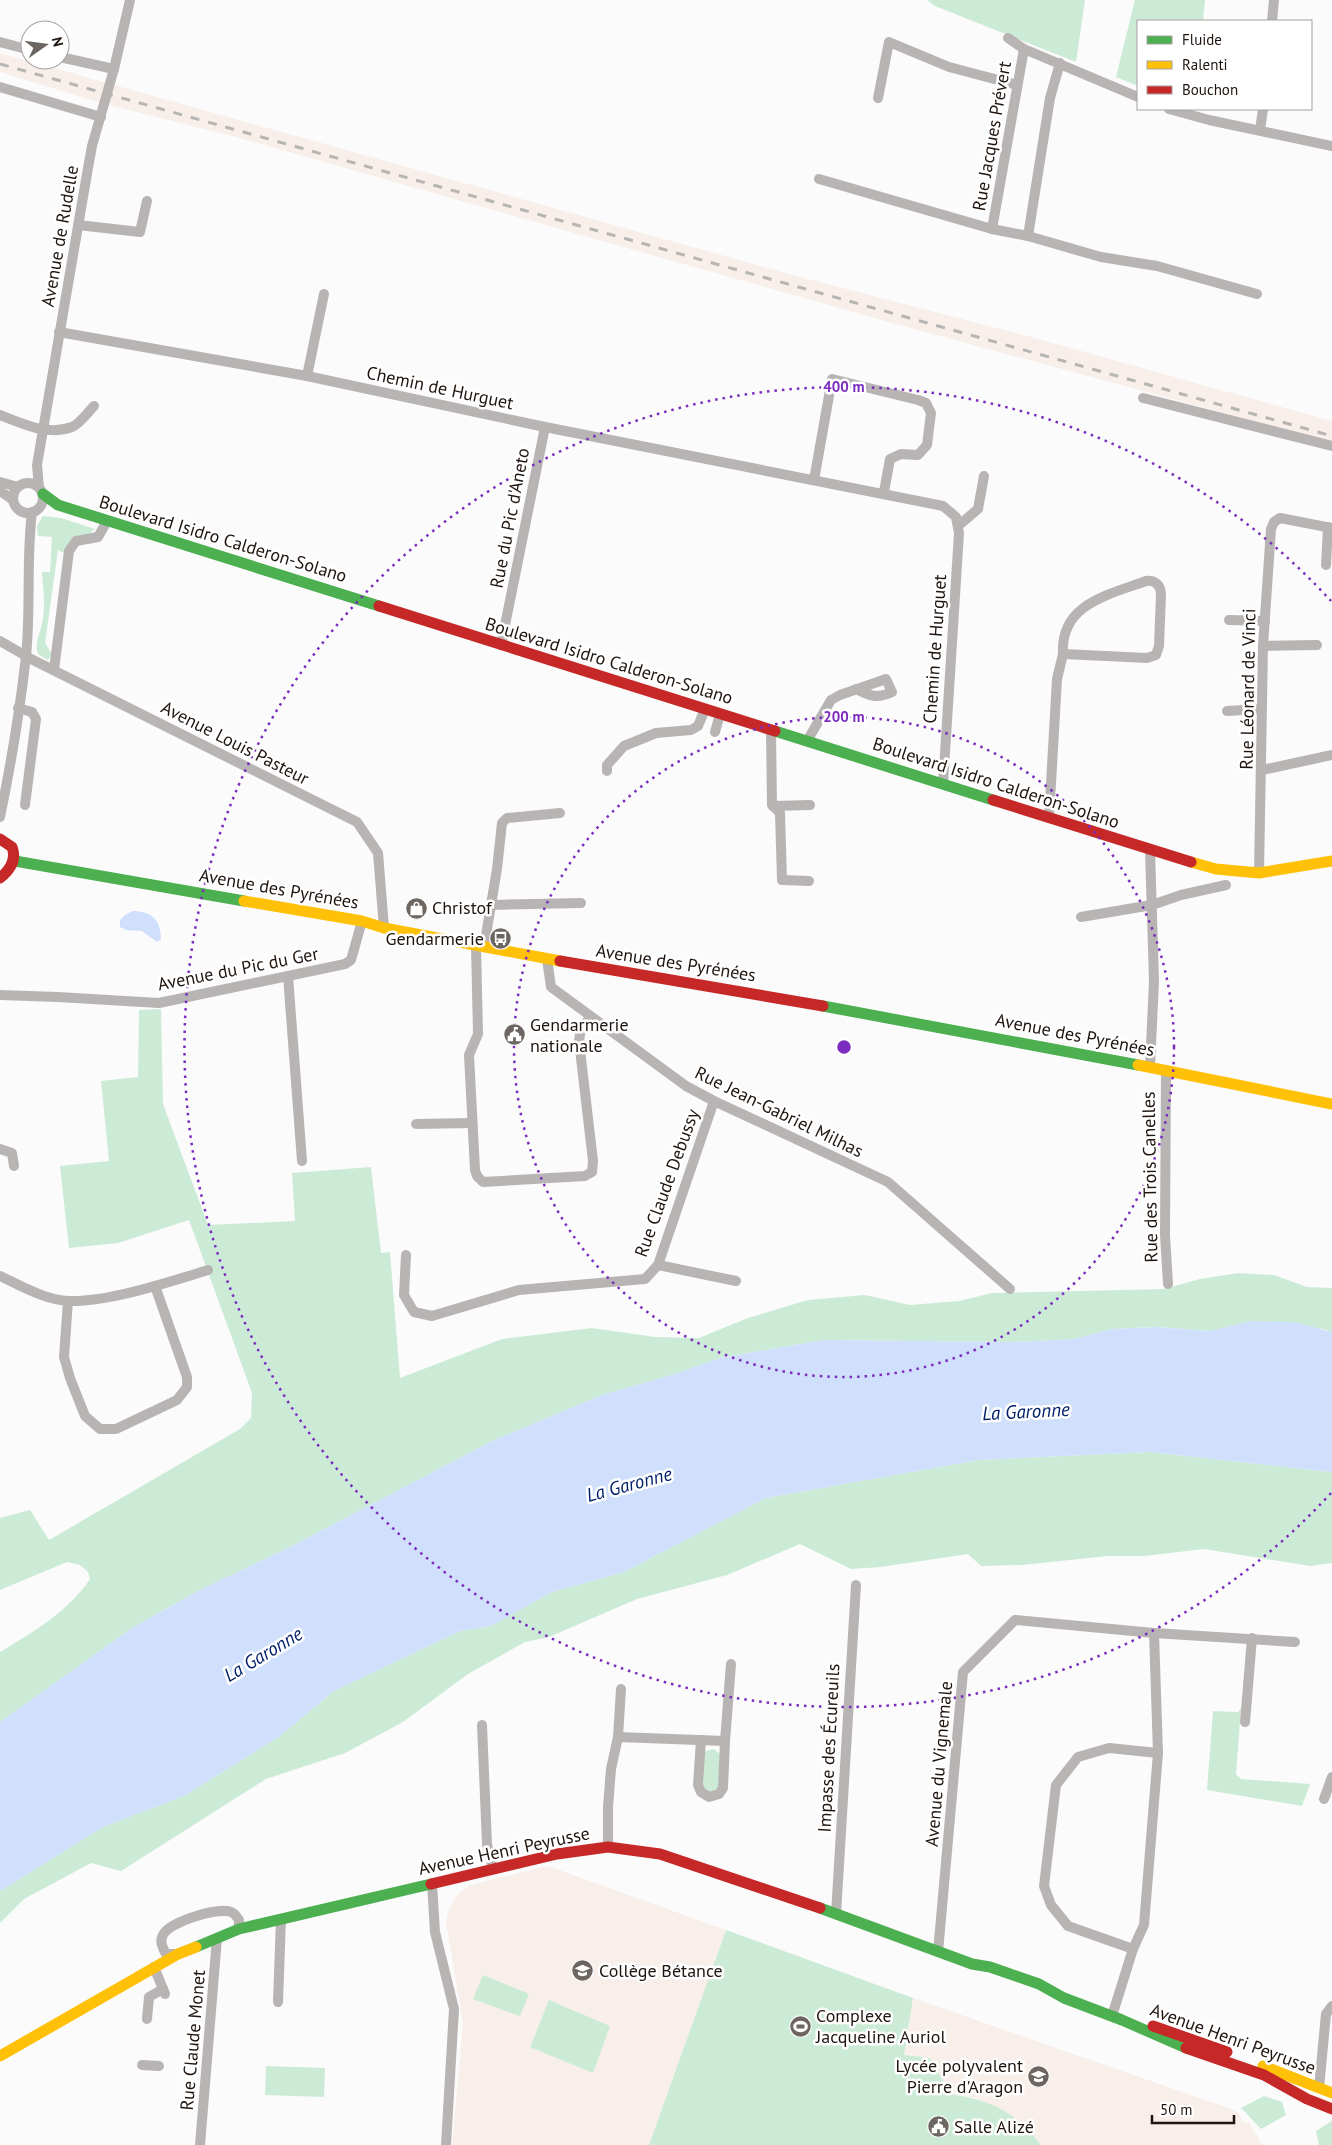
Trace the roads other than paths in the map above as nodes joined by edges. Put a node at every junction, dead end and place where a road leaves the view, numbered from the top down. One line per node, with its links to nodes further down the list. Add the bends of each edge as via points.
1 (130, 0): 10 (street, Avenue de Rudelle)
2 (1274, 0): 3 (street)
3 (1272, 20)
4 (1008, 38): 7 (street)
5 (0, 42): 6 (street)
6 (20, 47)
7 (1024, 49): 9 (street); 11 (street, Rue Jacques Prévert)
8 (70, 59): 10 (street)
9 (1060, 63): 13 (street); 24 (street, via 1050,98)
10 (114, 69): 17 (street, Avenue de Rudelle)
11 (1017, 85): 14 (street, via 949,67 889,42); 23 (street, Rue Jacques Prévert)
12 (0, 88): 17 (street)
13 (1137, 97)
14 (878, 98)
15 (1173, 110): 18 (street)
16 (1263, 110): 18 (street)
17 (101, 117): 22 (street, Avenue de Rudelle, via 92,146)
18 (1260, 130): 19 (street)
19 (1332, 146)
20 (819, 179): 23 (street, Rue Jacques Prévert)
21 (147, 200): 22 (street, via 140,232)
22 (78, 225): 27 (street, Avenue de Rudelle)
23 (992, 229): 24 (street, Rue Jacques Prévert)
24 (1028, 236): 26 (street, Rue Jacques Prévert, via 1101,257 1157,266)
25 (324, 294): 28 (street)
26 (1257, 294)
27 (59, 332): 28 (street, Chemin de Hurguet); 33 (street, Avenue de Rudelle)
28 (307, 376): 32 (street, Chemin de Hurguet)
29 (1143, 398): 34 (street)
30 (94, 406): 33 (street, via 73,427 55,431)
31 (0, 415): 33 (street)
32 (545, 427): 37 (street, Chemin de Hurguet); 53 (street, Rue du Pic d'Aneto)
33 (43, 429): 35 (street, Avenue de Rudelle)
34 (1332, 446)
35 (37, 465): 39 (street, Avenue de Rudelle); 40 (street, Avenue de Rudelle)
36 (984, 476): 47 (street, via 978,509)
37 (814, 480): 42 (street, Chemin de Hurguet); 42 (street, via 832,379 918,400 926,403 931,413 927,445 918,455 901,454 890,459)
38 (0, 482): 39 (street)
39 (22, 485): 40 (street, via 31,483); 43 (street)
40 (41, 491): 44 (street, Boulevard Isidro Calderon-Solano); 45 (street, via 43,501)
41 (0, 492): 43 (street)
42 (884, 492): 47 (street, Chemin de Hurguet, via 943,506)
43 (14, 500): 45 (street, via 17,508)
44 (58, 505): 45 (street, Boulevard Isidro Calderon-Solano); 46 (street, Boulevard Isidro Calderon-Solano)
45 (32, 510): 57 (street, via 28,536 30,599)
46 (107, 521): 53 (street, Boulevard Isidro Calderon-Solano); 58 (street, via 98,537 76,541 70,551)
47 (957, 521): 71 (street, Chemin de Hurguet, via 959,533)
48 (1330, 528): 49 (street); 51 (street, Rue Léonard de Vinci, via 1280,518 1274,522)
49 (1326, 566)
50 (1229, 620): 51 (street)
51 (1265, 621): 55 (street, Rue Léonard de Vinci)
52 (0, 641): 57 (street, Avenue Louis Pasteur)
53 (500, 645): 61 (street, Boulevard Isidro Calderon-Solano)
54 (1317, 645): 55 (street)
55 (1263, 646): 62 (street, Rue Léonard de Vinci)
56 (1063, 654): 56 (street, via 1147,658 1156,655 1159,646 1159,586 1153,581 1146,581 1084,606 1067,627); 77 (street, via 1057,679)
57 (26, 656): 58 (street, Avenue Louis Pasteur); 60 (street)
58 (54, 670): 91 (street, Avenue Louis Pasteur, via 357,822 378,853)
59 (856, 689): 67 (street, via 831,700)
60 (18, 708): 72 (street, via 32,712 36,719); 76 (street)
61 (705, 709): 64 (street, Boulevard Isidro Calderon-Solano); 70 (street, via 698,726 691,730 656,733 624,746 607,765)
62 (1261, 709): 63 (street); 69 (street, Rue Léonard de Vinci)
63 (1227, 711)
64 (720, 714): 65 (street, Boulevard Isidro Calderon-Solano); 66 (street)
65 (771, 730): 67 (street, Boulevard Isidro Calderon-Solano); 74 (street)
66 (715, 732)
67 (807, 741): 71 (street, Boulevard Isidro Calderon-Solano)
68 (1332, 755): 69 (street)
69 (1262, 770): 82 (street, Rue Léonard de Vinci)
70 (607, 771)
71 (943, 784): 77 (street, Boulevard Isidro Calderon-Solano)
72 (26, 805)
73 (810, 805): 74 (street)
74 (773, 806): 84 (street, via 780,812 782,880)
75 (560, 813): 87 (street, via 504,820 500,828)
76 (0, 817)
77 (1049, 818): 79 (street, Boulevard Isidro Calderon-Solano)
78 (0, 839): 80 (street, via 13,850)
79 (1150, 850): 82 (street, Boulevard Isidro Calderon-Solano, via 1216,869); 88 (street)
80 (15, 861): 83 (street, via 10,872); 90 (street, Avenue des Pyrénées)
81 (1332, 861): 82 (street, Boulevard Isidro Calderon-Solano)
82 (1259, 873)
83 (0, 878)
84 (809, 880)
85 (1226, 885): 88 (street)
86 (581, 903): 87 (street)
87 (491, 905): 92 (street)
88 (1152, 905): 89 (street); 97 (street, via 1154,981)
89 (1081, 917)
90 (362, 921): 91 (street, Avenue des Pyrénées); 94 (street, Avenue du Pic du Ger, via 351,960)
91 (384, 928): 92 (street, Avenue des Pyrénées)
92 (480, 946): 93 (street, Avenue des Pyrénées); 101 (street, via 478,1034 469,1055)
93 (547, 959): 96 (street, Rue Jean-Gabriel Milhas, via 551,987); 97 (street, Avenue des Pyrénées, via 793,1000)
94 (288, 976): 95 (street, Avenue du Pic du Ger, via 159,1003); 104 (street)
95 (0, 995)
96 (591, 1017): 99 (street, Rue Jean-Gabriel Milhas, via 686,1086); 101 (street, via 579,1035 593,1161 588,1175 483,1182 475,1170)
97 (1150, 1067): 98 (street, Avenue des Pyrénées)
98 (1166, 1070): 100 (street, Avenue des Pyrénées); 111 (street, Rue des Trois Canelles)
99 (714, 1101): 107 (street, Rue Claude Debussy); 113 (street, Rue Jean-Gabriel Milhas, via 888,1182)
100 (1332, 1104)
101 (472, 1123): 102 (street)
102 (416, 1124)
103 (0, 1149): 105 (street, via 12,1153)
104 (302, 1161)
105 (14, 1166)
106 (406, 1256): 107 (street, Rue Claude Debussy, via 404,1296 414,1312 432,1316 518,1290 645,1279)
107 (658, 1265): 110 (street)
108 (208, 1270): 112 (street)
109 (0, 1276): 114 (street, via 37,1293)
110 (736, 1280)
111 (1168, 1284)
112 (155, 1286): 114 (street); 114 (street, via 187,1377 187,1387 177,1400 116,1429 100,1429 85,1416 70,1378 64,1357)
113 (1010, 1289)
114 (68, 1301)
115 (856, 1585): 132 (street, Impasse des Écureuils)
116 (1154, 1633): 117 (street, Avenue du Vignemale); 126 (street); 137 (street, Avenue du Vignemale, via 1015,1620 963,1672)
117 (1252, 1638): 118 (street, Avenue du Vignemale); 121 (street)
118 (1294, 1642)
119 (731, 1664): 125 (street)
120 (621, 1688): 123 (street)
121 (1245, 1722)
122 (482, 1725): 130 (street, via 487,1844)
123 (618, 1737): 124 (street); 129 (street, via 611,1769)
124 (701, 1740): 125 (street); 125 (street, via 698,1785 701,1792 709,1797 719,1794 723,1788)
125 (725, 1741)
126 (1158, 1753): 136 (street, via 1144,1925); 136 (street, via 1110,1748 1078,1757 1056,1785 1044,1886 1051,1905 1068,1926)
127 (1332, 1777): 128 (street)
128 (1324, 1799)
129 (608, 1848): 130 (street, Avenue Henri Peyrusse, via 566,1852); 132 (street, Avenue Henri Peyrusse, via 660,1854)
130 (492, 1869): 131 (street, Avenue Henri Peyrusse)
131 (432, 1884): 133 (street, Avenue Henri Peyrusse); 151 (street, via 435,1932 454,2010)
132 (836, 1914): 137 (street, Avenue Henri Peyrusse)
133 (281, 1920): 134 (street, Avenue Henri Peyrusse); 140 (street)
134 (239, 1930): 135 (street, Avenue Henri Peyrusse); 138 (street, via 239,1920 232,1912 219,1911 189,1919 163,1935 161,1944 166,1954)
135 (218, 1938): 138 (street, Avenue Henri Peyrusse); 150 (street, Rue Claude Monet)
136 (1133, 1949): 142 (street)
137 (938, 1952): 142 (street, Avenue Henri Peyrusse, via 972,1964 988,1975)
138 (178, 1954): 139 (street, Avenue Henri Peyrusse)
139 (154, 1967): 143 (street, via 164,1991 149,1997); 144 (street, Avenue Henri Peyrusse)
140 (278, 2002)
141 (1332, 2006): 147 (street, via 1326,2014)
142 (1117, 2018): 147 (street, Avenue Henri Peyrusse, via 1164,2029); 149 (street, Avenue Henri Peyrusse, via 1179,2046 1264,2074 1306,2099)
143 (147, 2019)
144 (0, 2056)
145 (142, 2066): 146 (street)
146 (159, 2066)
147 (1318, 2088): 148 (street, Avenue Henri Peyrusse)
148 (1332, 2093)
149 (1332, 2109)
150 (200, 2145)
151 (446, 2145)

